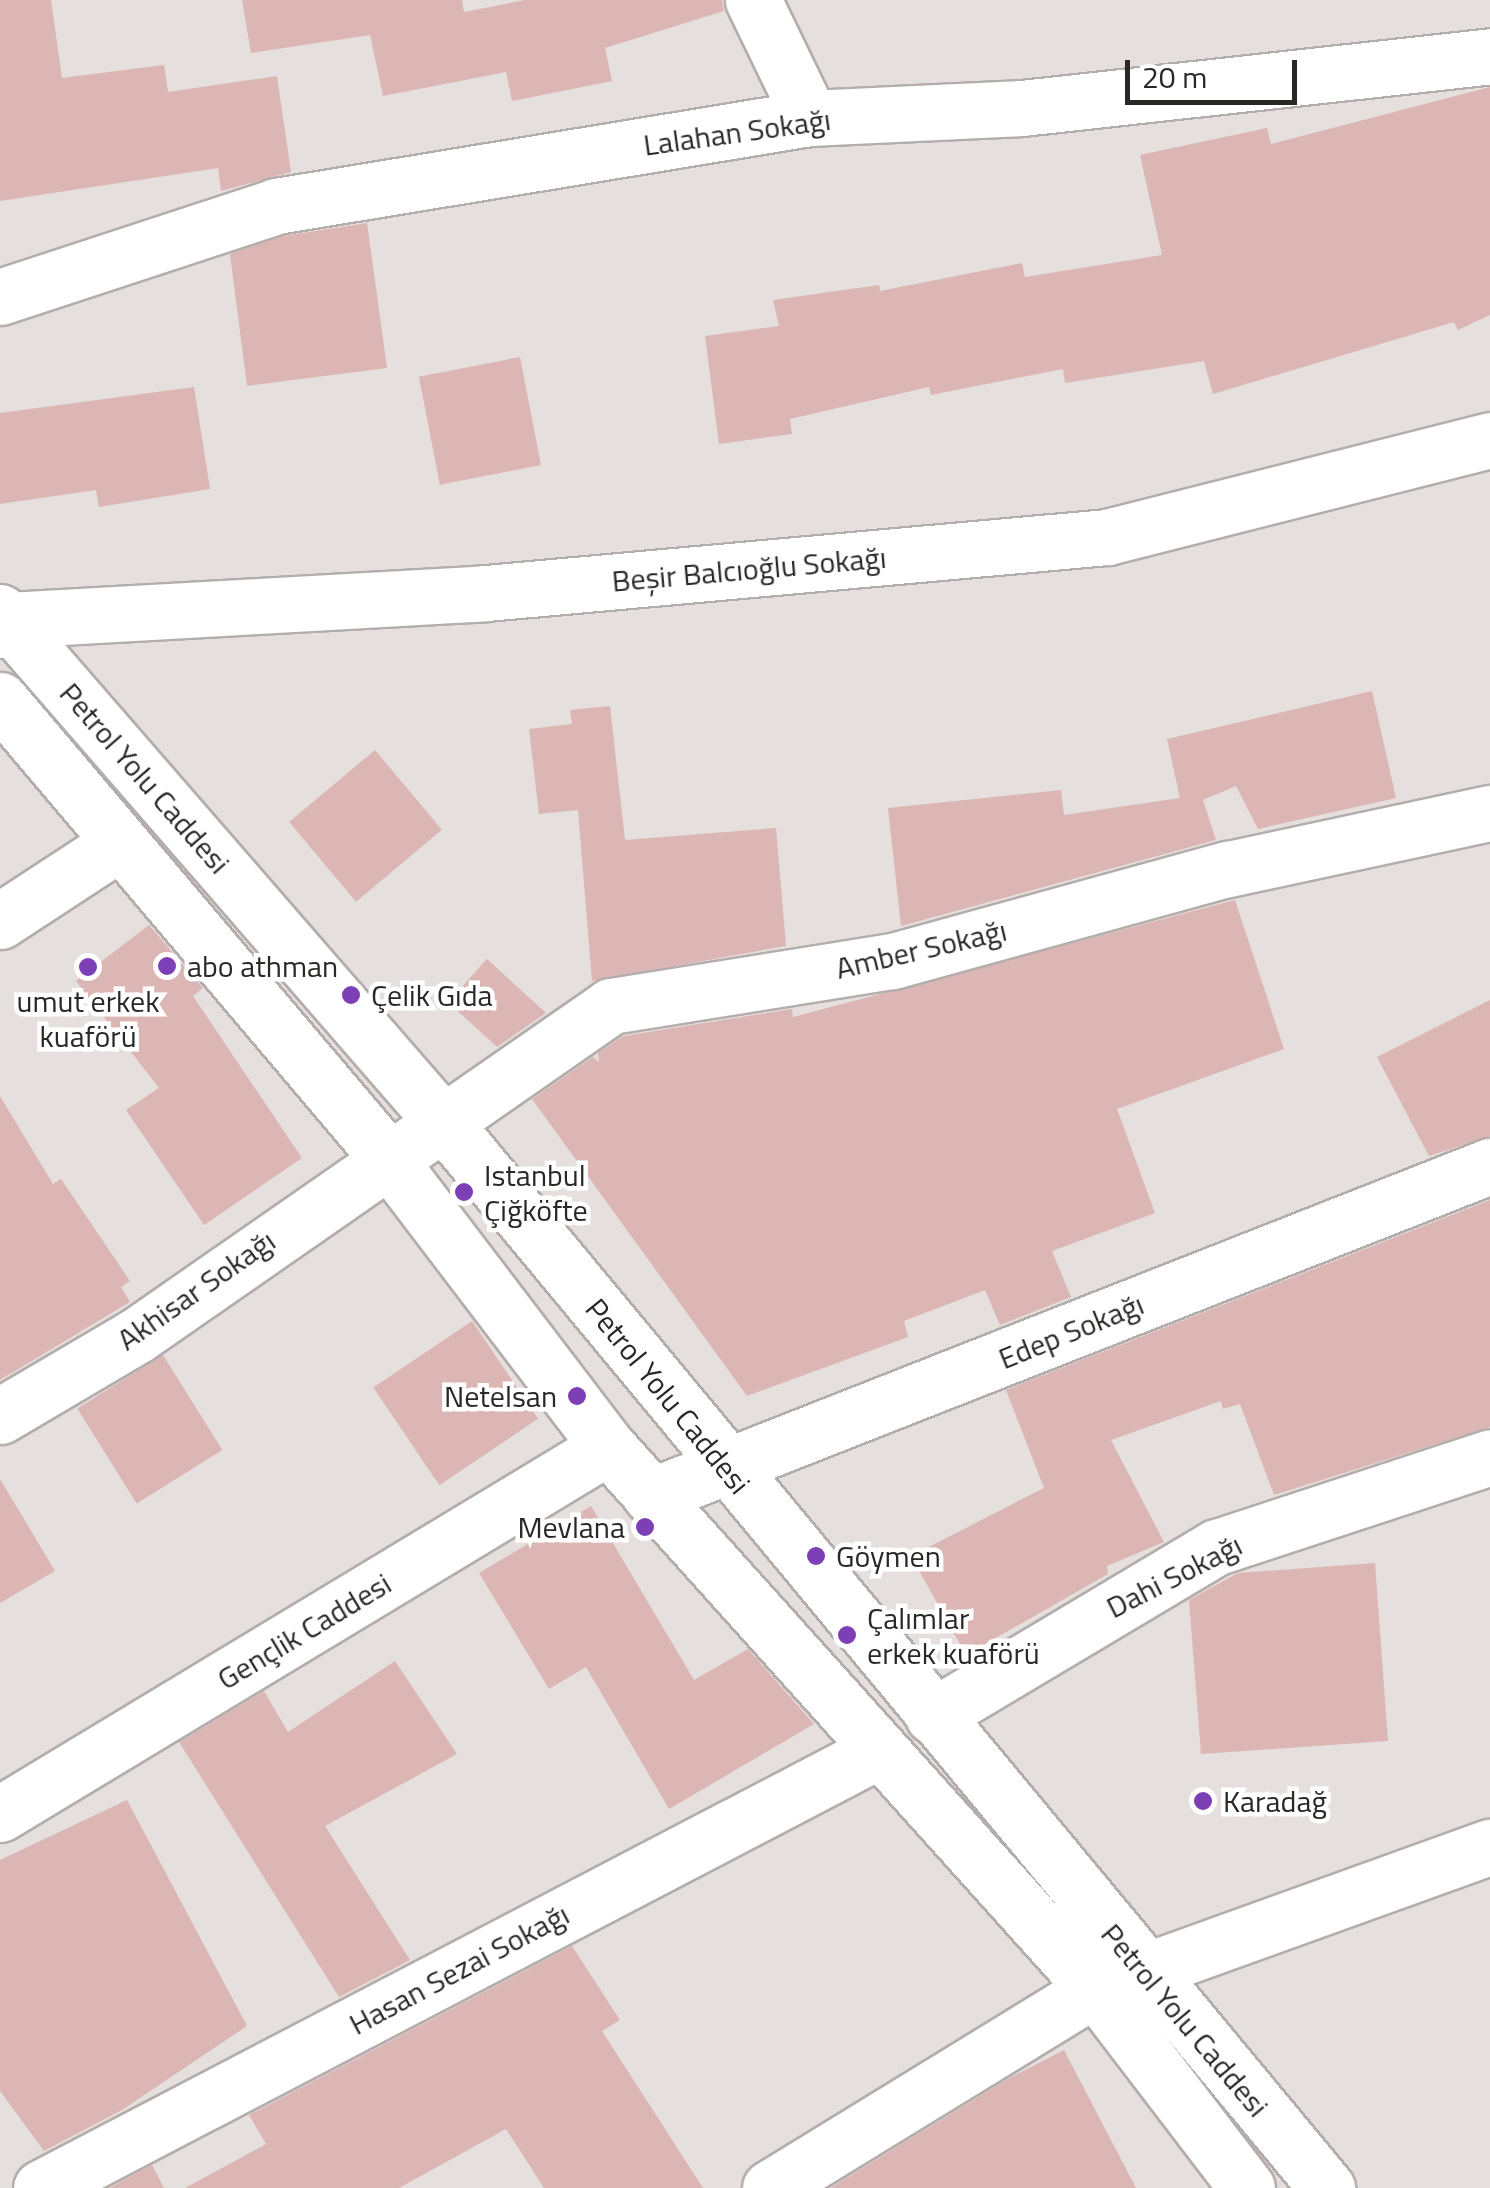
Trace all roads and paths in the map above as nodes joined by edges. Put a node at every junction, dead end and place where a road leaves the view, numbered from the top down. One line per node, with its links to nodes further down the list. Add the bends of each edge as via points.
1 (752, 0): 3 (street)
2 (1490, 56): 3 (street, Lalahan Sokağı, via 1022,108)
3 (810, 118): 4 (street, Lalahan Sokağı, via 276,206)
4 (0, 297)
5 (1490, 440): 6 (street, Beşir Balcıoğlu Sokağı, via 1107,538 486,593)
6 (3, 621): 11 (street, Petrol Yolu Caddesi)
7 (0, 700): 9 (street, Petrol Yolu Caddesi)
8 (1490, 814): 11 (street, Amber Sokağı, via 1228,869 893,960 611,1006)
9 (119, 843): 10 (street); 12 (street, Petrol Yolu Caddesi)
10 (0, 921)
11 (440, 1120): 12 (street, Amber Sokağı); 17 (street, Petrol Yolu Caddesi)
12 (386, 1156): 14 (street, Akhisar Sokağı, via 136,1336); 15 (street, Petrol Yolu Caddesi)
13 (1490, 1166): 17 (street, Edep Sokağı)
14 (0, 1416)
15 (608, 1447): 18 (street, Petrol Yolu Caddesi); 21 (street, Gençlik Caddesi)
16 (1490, 1457): 19 (street, Dahi Sokağı, via 1217,1548)
17 (727, 1467): 18 (street, Edep Sokağı); 19 (street, Petrol Yolu Caddesi)
18 (651, 1496): 20 (street, Petrol Yolu Caddesi)
19 (933, 1716): 23 (street, Petrol Yolu Caddesi)
20 (878, 1750): 23 (street, Petrol Yolu Caddesi); 24 (street, Hasan Sezai Sokağı)
21 (0, 1814)
22 (1490, 1847): 23 (street)
23 (1119, 1980): 25 (street); 26 (street, Petrol Yolu Caddesi); 27 (street, Petrol Yolu Caddesi)
24 (41, 2188)
25 (770, 2188)
26 (1246, 2188)
27 (1327, 2188)

